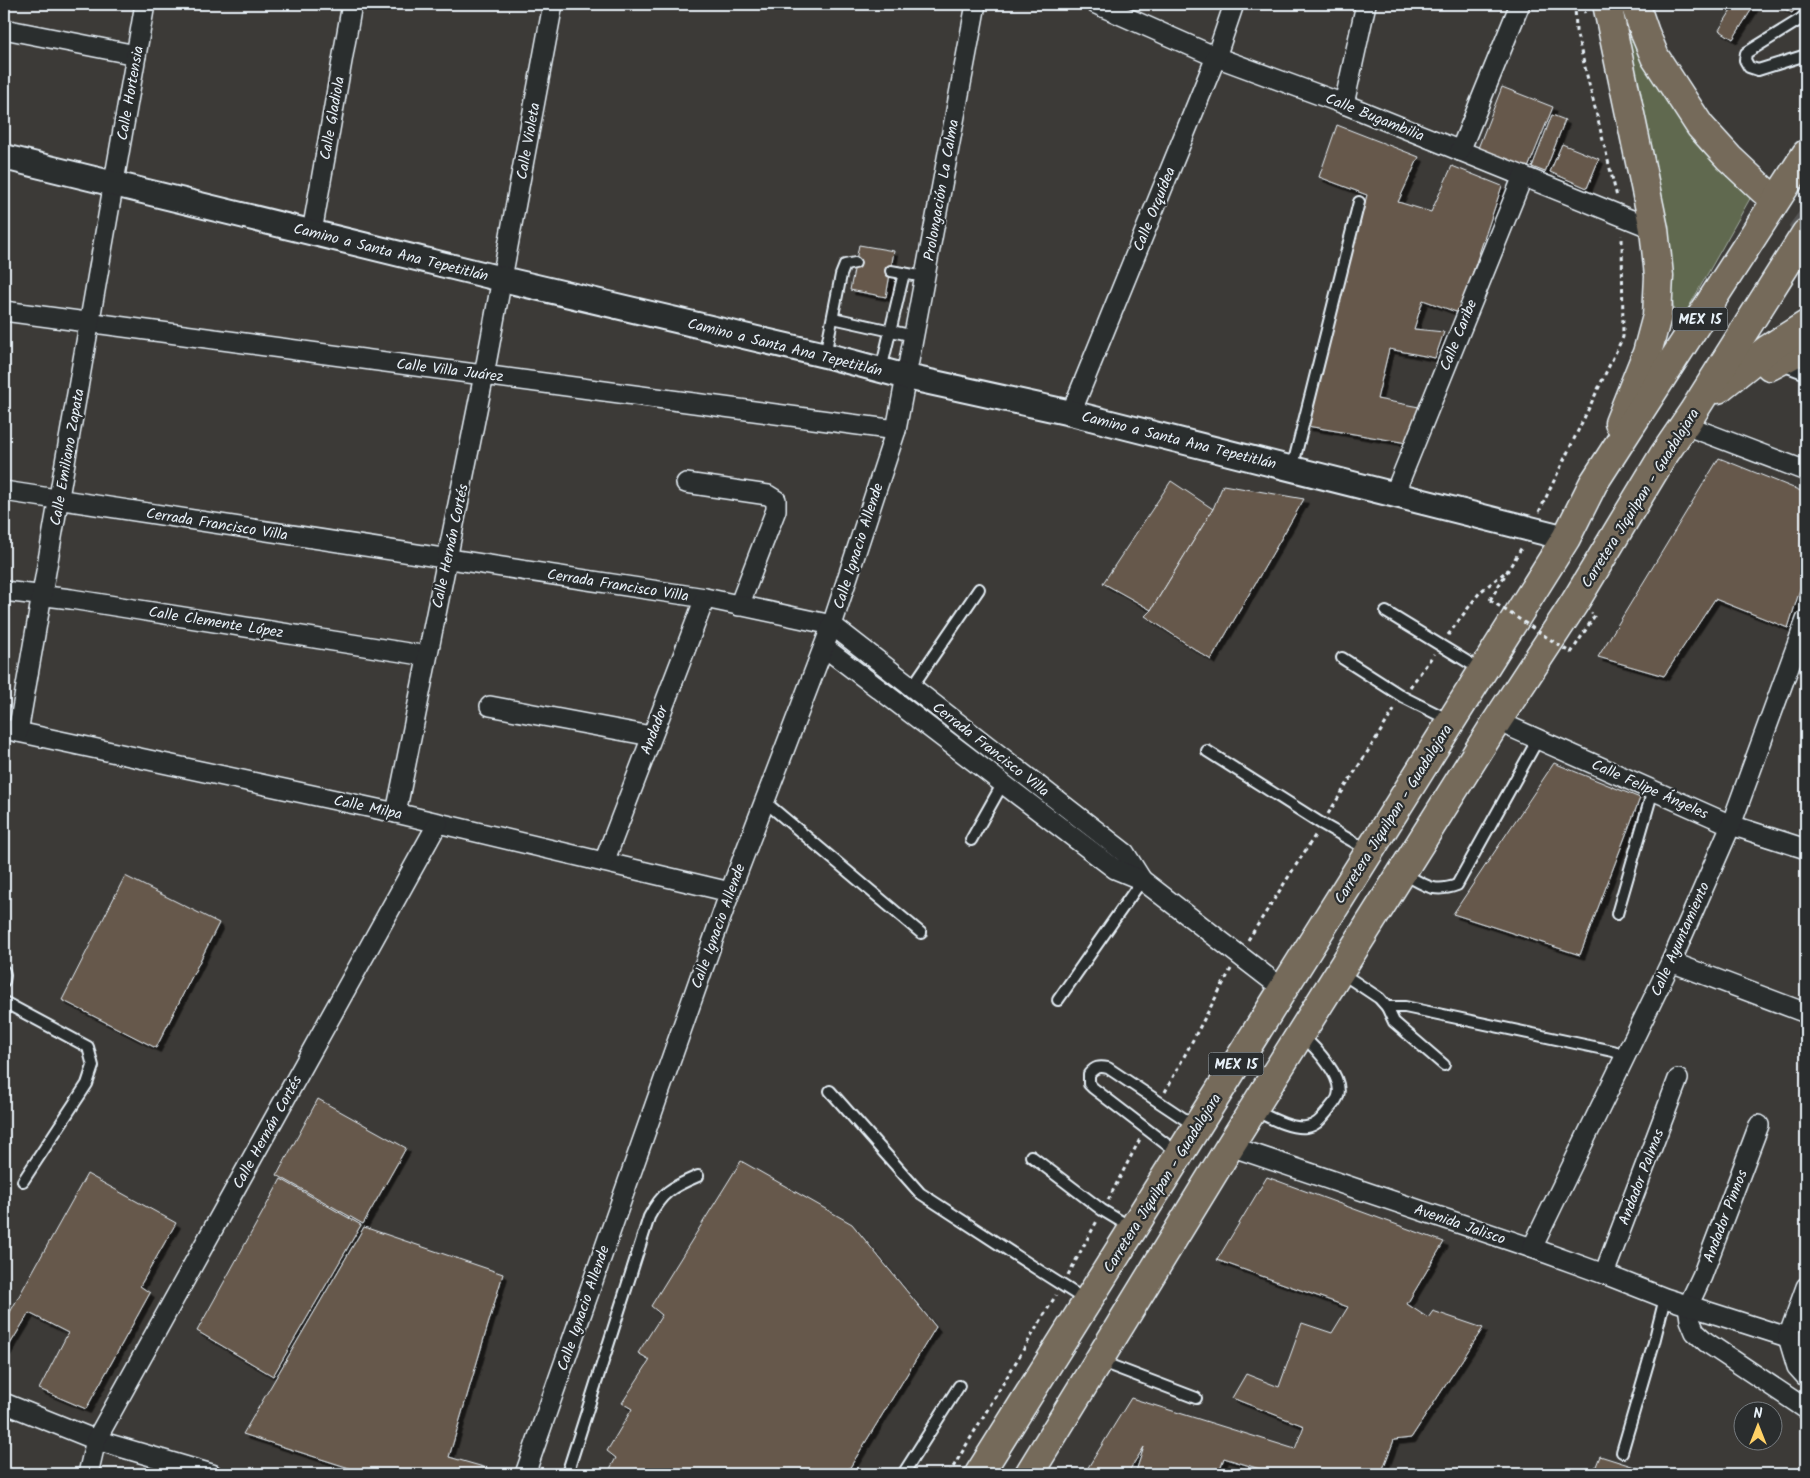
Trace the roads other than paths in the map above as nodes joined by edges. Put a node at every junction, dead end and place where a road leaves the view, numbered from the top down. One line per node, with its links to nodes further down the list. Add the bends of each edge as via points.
1 (145, 4): 13 (street, Calle Hortensia)
2 (352, 4): 25 (street, Calle Gladiola)
3 (553, 4): 31 (street, Calle Violeta)
4 (976, 4): 30 (street, Prolongación La Calma)
5 (1096, 4): 15 (street, Calle Bugambilia)
6 (1234, 4): 15 (street, Calle Orquídea)
7 (1366, 4): 16 (street)
8 (1520, 4): 17 (street)
9 (1607, 4): 24 (highway)
10 (1635, 4): 22 (highway, via 1656,57 1700,126)
11 (1806, 14): 14 (lane, via 1746,53 1745,60 1758,70)
12 (4, 29): 13 (street)
13 (136, 55): 21 (street, Calle Hortensia)
14 (1806, 55)
15 (1216, 57): 16 (street, Calle Bugambilia); 45 (street, Calle Orquídea)
16 (1344, 104): 17 (street, Calle Bugambilia)
17 (1460, 151): 20 (street, Calle Bugambilia)
18 (1806, 154): 51 (highway, Carretera Jiquilpan - Guadalajara / MEX 15)
19 (4, 156): 21 (street, Camino a Santa Ana Tepetitlán)
20 (1523, 176): 24 (street, Calle Bugambilia); 53 (street, Calle Caribe)
21 (114, 182): 25 (street, Camino a Santa Ana Tepetitlán); 34 (street, Calle Emiliano Zapata)
22 (1763, 190)
23 (1359, 202): 48 (lane)
24 (1654, 229): 51 (highway, via 1659,276 1657,316 1647,353)
25 (312, 232): 31 (street, Camino a Santa Ana Tepetitlán)
26 (1806, 234): 46 (highway, Carretera Jiquilpan - Guadalajara / MEX 15)
27 (855, 263): 33 (lane, via 845,265 841,275)
28 (891, 271): 29 (lane)
29 (904, 273): 30 (lane); 36 (lane)
30 (925, 277): 37 (street, Prolongación La Calma)
31 (502, 279): 39 (street, Camino a Santa Ana Tepetitlán); 43 (street, Calle Hernán Cortés)
32 (4, 311): 34 (street, Calle Villa Juárez)
33 (833, 318): 36 (lane); 39 (lane)
34 (89, 323): 43 (street, Calle Villa Juárez); 54 (street, Calle Emiliano Zapata)
35 (1806, 325): 46 (highway, via 1742,369)
36 (890, 331): 37 (lane); 41 (lane)
37 (914, 336): 44 (street, Prolongación La Calma)
38 (1806, 347): 40 (highway)
39 (825, 355): 41 (street, Camino a Santa Ana Tepetitlán)
40 (1776, 362): 42 (lane); 46 (highway)
41 (881, 370): 44 (street, Camino a Santa Ana Tepetitlán)
42 (1806, 374)
43 (484, 375): 47 (street, Calle Villa Juárez); 56 (street, Calle Hernán Cortés)
44 (907, 376): 45 (street, Camino a Santa Ana Tepetitlán); 47 (street, Calle Ignacio Allende)
45 (1070, 413): 48 (street, Camino a Santa Ana Tepetitlán)
46 (1689, 418): 49 (street); 72 (highway, Carretera Jiquilpan - Guadalajara / MEX 15, via 1575,602)
47 (896, 430): 64 (street, Calle Ignacio Allende)
48 (1292, 469): 53 (street, Camino a Santa Ana Tepetitlán)
49 (1806, 470)
50 (686, 483): 61 (street, via 768,495 776,500 776,510)
51 (1593, 484): 55 (highway, Carretera Jiquilpan - Guadalajara / MEX 15)
52 (4, 491): 54 (street, Cerrada Francisco Villa)
53 (1394, 495): 55 (street, Camino a Santa Ana Tepetitlán)
54 (60, 500): 56 (street, Cerrada Francisco Villa); 59 (street, Calle Emiliano Zapata)
55 (1566, 538): 68 (highway, Carretera Jiquilpan - Guadalajara / MEX 15)
56 (447, 559): 60 (street, Cerrada Francisco Villa); 66 (street, Calle Hernán Cortés)
57 (979, 589): 69 (lane)
58 (4, 591): 59 (street, Calle Clemente López)
59 (42, 596): 66 (street, Calle Clemente López); 73 (street, Calle Emiliano Zapata)
60 (705, 598): 61 (street, Cerrada Francisco Villa); 74 (street, Andador)
61 (740, 606): 64 (street, Cerrada Francisco Villa)
62 (1386, 612): 68 (lane)
63 (1806, 620): 82 (street, Calle Ayuntamiento)
64 (832, 625): 65 (street, Calle Ignacio Allende); 69 (street, Cerrada Francisco Villa)
65 (824, 647): 77 (street, Cerrada Francisco Villa); 79 (street, Calle Ignacio Allende)
66 (427, 656): 80 (street, Calle Hernán Cortés)
67 (1342, 658): 71 (lane)
68 (1482, 671): 71 (highway, Carretera Jiquilpan - Guadalajara / MEX 15)
69 (912, 687): 88 (street, Cerrada Francisco Villa, via 1125,853)
70 (490, 706): 74 (street)
71 (1451, 721): 85 (highway, Carretera Jiquilpan - Guadalajara / MEX 15)
72 (1496, 721): 75 (street, Calle Felipe Ángeles); 87 (highway, Carretera Jiquilpan - Guadalajara / MEX 15)
73 (11, 730): 80 (street, Calle Milpa)
74 (651, 736): 86 (street, Andador)
75 (1538, 739): 78 (street, Calle Felipe Ángeles); 87 (lane, via 1457,886 1444,890 1432,888)
76 (1207, 751): 85 (lane)
77 (1003, 783): 83 (lane); 88 (street, Cerrada Francisco Villa, via 1115,869)
78 (1653, 790): 82 (street, Calle Felipe Ángeles); 90 (lane)
79 (764, 801): 89 (street, Calle Ignacio Allende); 91 (lane)
80 (396, 813): 81 (street, Calle Milpa)
81 (438, 823): 86 (street, Calle Milpa); 129 (street, Calle Hernán Cortés)
82 (1731, 825): 84 (street, Calle Felipe Ángeles); 92 (street, Calle Ayuntamiento)
83 (971, 840)
84 (1806, 849)
85 (1369, 851): 96 (highway, Carretera Jiquilpan - Guadalajara / MEX 15)
86 (604, 862): 89 (street, Calle Milpa)
87 (1401, 873): 94 (highway, Carretera Jiquilpan - Guadalajara / MEX 15)
88 (1142, 880): 96 (street, Cerrada Francisco Villa); 97 (lane)
89 (730, 892): 133 (street, Calle Ignacio Allende)
90 (1617, 914)
91 (921, 933)
92 (1671, 962): 100 (street); 102 (street, Calle Ayuntamiento)
93 (4, 971): 95 (lane)
94 (1340, 972): 99 (lane); 101 (highway, Carretera Jiquilpan - Guadalajara / MEX 15)
95 (4, 981)
96 (1283, 989): 108 (highway, Carretera Jiquilpan - Guadalajara / MEX 15)
97 (1058, 1000)
98 (4, 1002): 113 (lane, via 88,1047 93,1066 87,1084)
99 (1387, 1007): 102 (lane, via 1405,1007); 103 (lane, via 1394,1022)
100 (1806, 1013)
101 (1300, 1034): 106 (highway, Carretera Jiquilpan - Guadalajara / MEX 15); 106 (lane, via 1313,1045 1334,1074 1338,1097 1318,1123 1306,1127 1286,1124)
102 (1626, 1056): 115 (street, Calle Ayuntamiento)
103 (1444, 1065)
104 (1678, 1079): 116 (street, Andador Palmas)
105 (830, 1091): 119 (lane, via 920,1193)
106 (1253, 1110): 109 (highway, Carretera Jiquilpan - Guadalajara / MEX 15)
107 (1759, 1125): 120 (street, Andador Pinnos)
108 (1197, 1127): 110 (highway, Carretera Jiquilpan - Guadalajara / MEX 15); 110 (lane, via 1108,1068 1099,1066 1089,1074 1093,1088)
109 (1230, 1146): 115 (street, Avenida Jalisco); 123 (highway, Carretera Jiquilpan - Guadalajara / MEX 15)
110 (1180, 1155): 114 (highway, Carretera Jiquilpan - Guadalajara / MEX 15)
111 (1031, 1156): 114 (lane, via 1102,1210)
112 (698, 1176): 134 (lane, via 676,1185 658,1200 649,1217)
113 (23, 1181)
114 (1133, 1229): 119 (highway, Carretera Jiquilpan - Guadalajara / MEX 15)
115 (1532, 1248): 116 (street, Avenida Jalisco)
116 (1604, 1274): 118 (street, Avenida Jalisco)
117 (1806, 1288): 121 (street)
118 (1665, 1298): 120 (street, Avenida Jalisco); 130 (lane)
119 (1088, 1301): 136 (highway, Carretera Jiquilpan - Guadalajara / MEX 15)
120 (1688, 1306): 121 (street, Avenida Jalisco); 128 (street, via 1692,1326 1706,1342)
121 (1788, 1336): 122 (street, Avenida Jalisco); 124 (street, via 1797,1367)
122 (1806, 1343)
123 (1098, 1360): 126 (lane); 137 (highway, Carretera Jiquilpan - Guadalajara / MEX 15)
124 (1806, 1376)
125 (959, 1386): 135 (lane)
126 (1196, 1398)
127 (4, 1403): 129 (street)
128 (1806, 1409)
129 (96, 1440): 131 (street, Calle Hernán Cortés); 132 (street)
130 (1622, 1452)
131 (88, 1474)
132 (212, 1474)
133 (525, 1474)
134 (568, 1474)
135 (903, 1474)
136 (980, 1474)
137 (1028, 1474)

